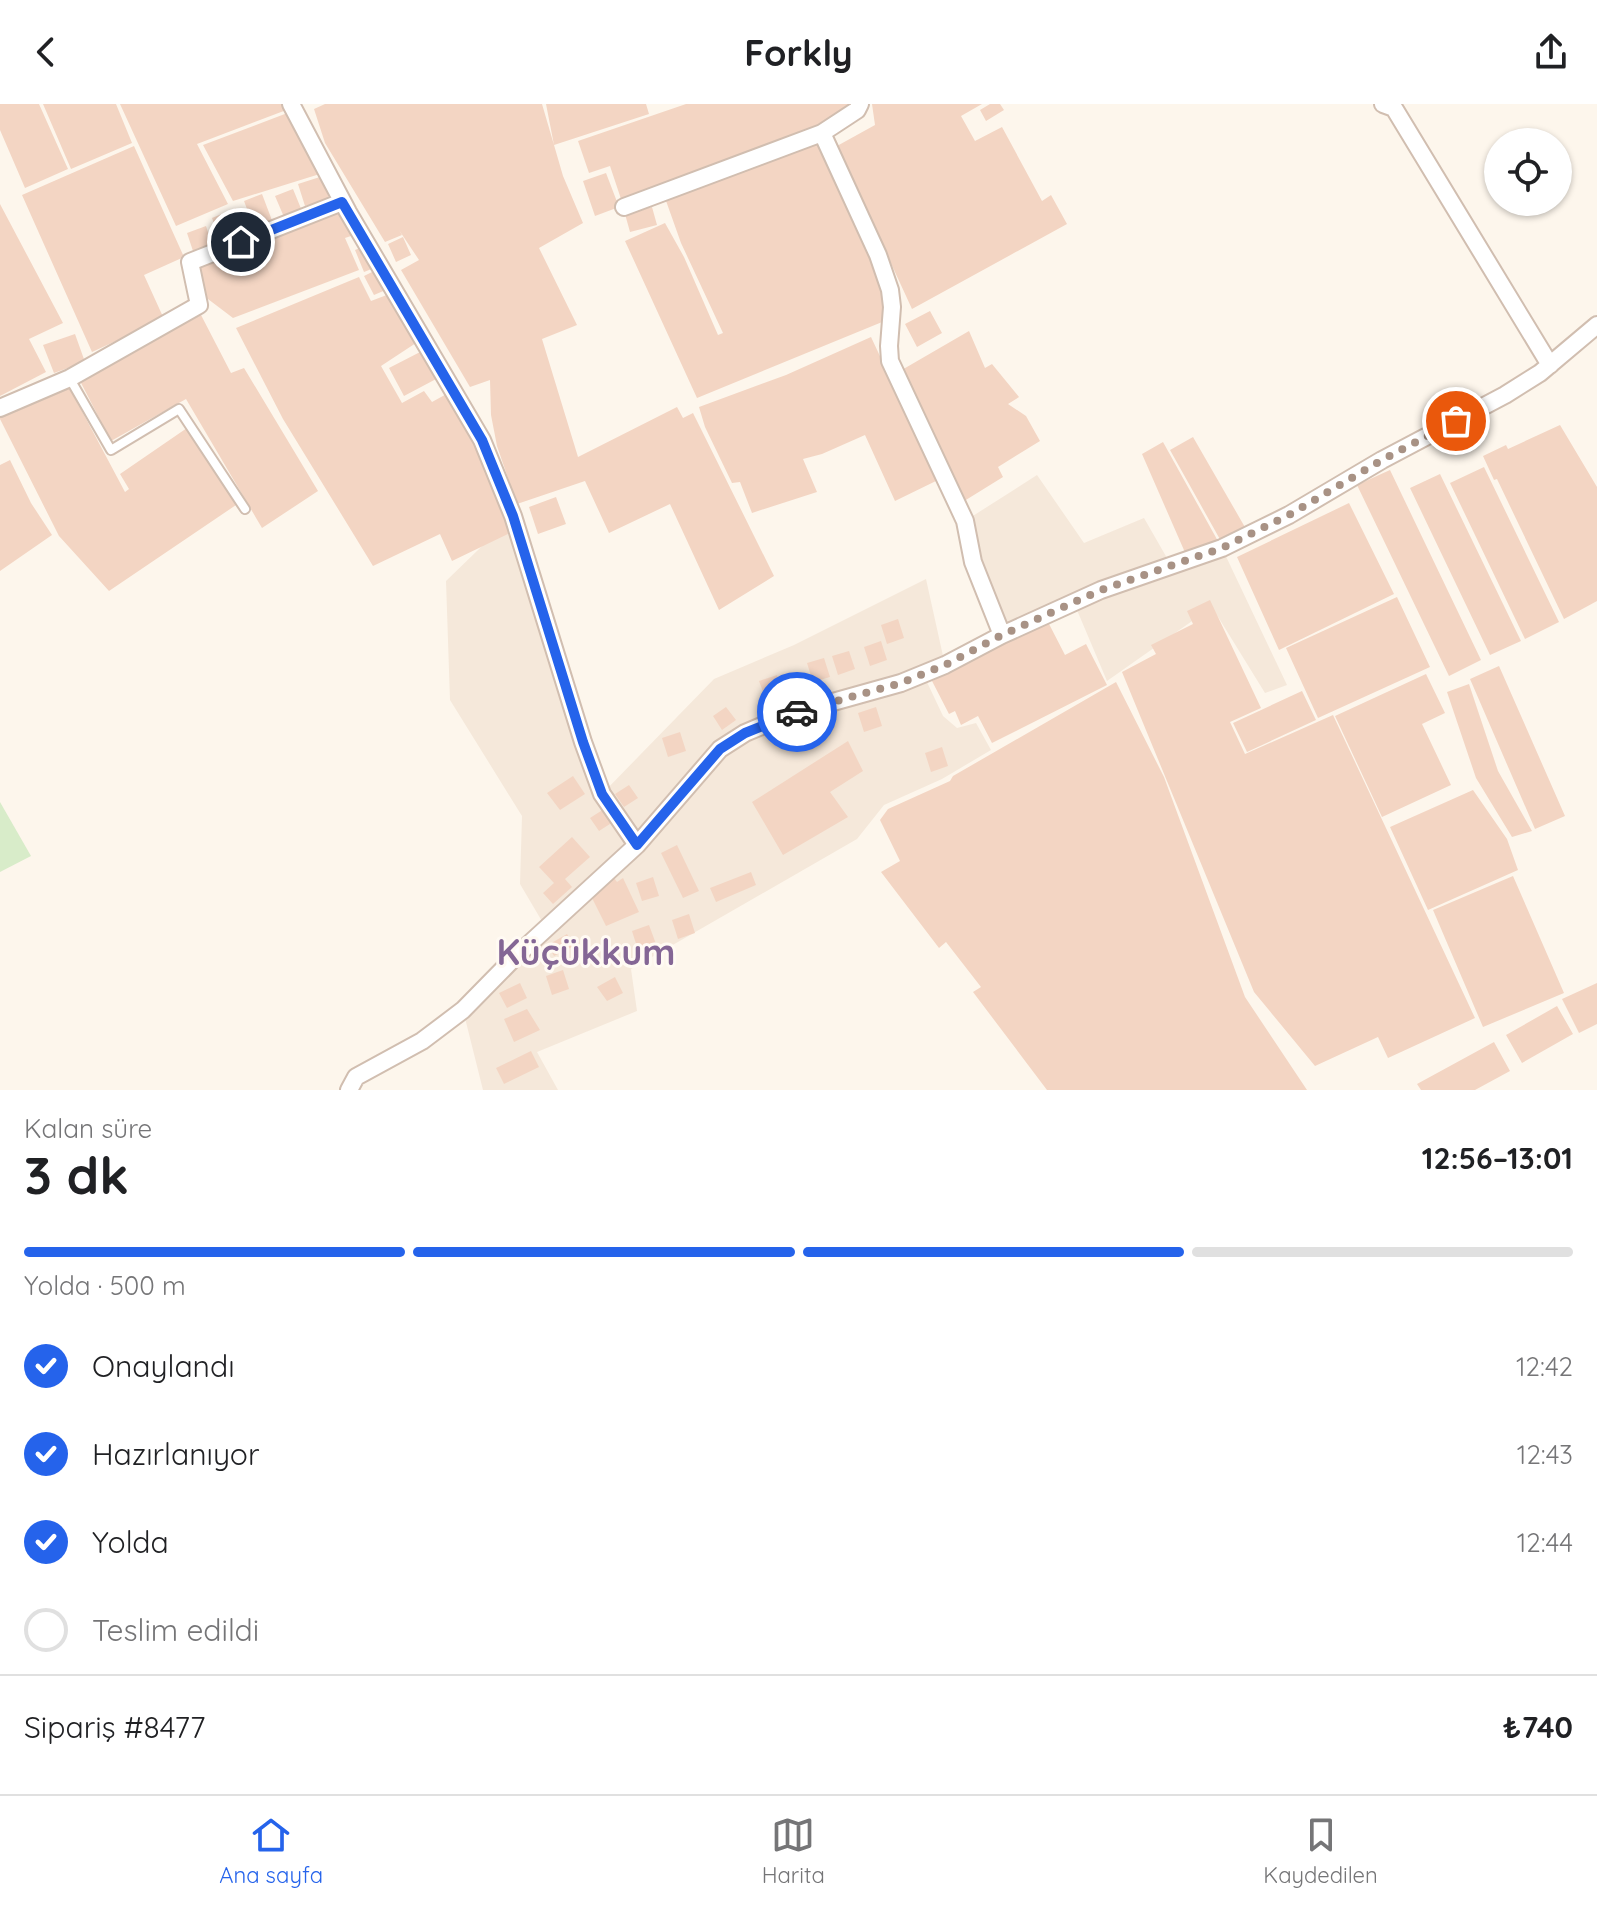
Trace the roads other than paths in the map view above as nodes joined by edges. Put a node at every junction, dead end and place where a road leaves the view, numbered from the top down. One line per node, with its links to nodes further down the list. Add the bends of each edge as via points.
1 (291, 104): 5 (street)
2 (860, 104): 4 (street)
3 (1383, 104): 8 (street, via 1394,108)
4 (822, 133): 6 (street); 12 (street, via 890,290 890,361 965,521 973,562)
5 (342, 202): 9 (street, via 190,262 199,305); 13 (street, via 482,440 513,516 602,794)
6 (624, 207)
7 (1597, 325): 8 (street)
8 (1550, 365): 12 (street, via 1289,515 1222,548 1101,590)
9 (70, 378): 10 (street); 11 (lane, via 111,450 179,409)
10 (0, 408)
11 (245, 509)
12 (1002, 635): 13 (street, via 901,683 790,714 745,733 720,749)
13 (637, 845): 14 (street, via 463,1010 422,1041 356,1077)
14 (349, 1090)

